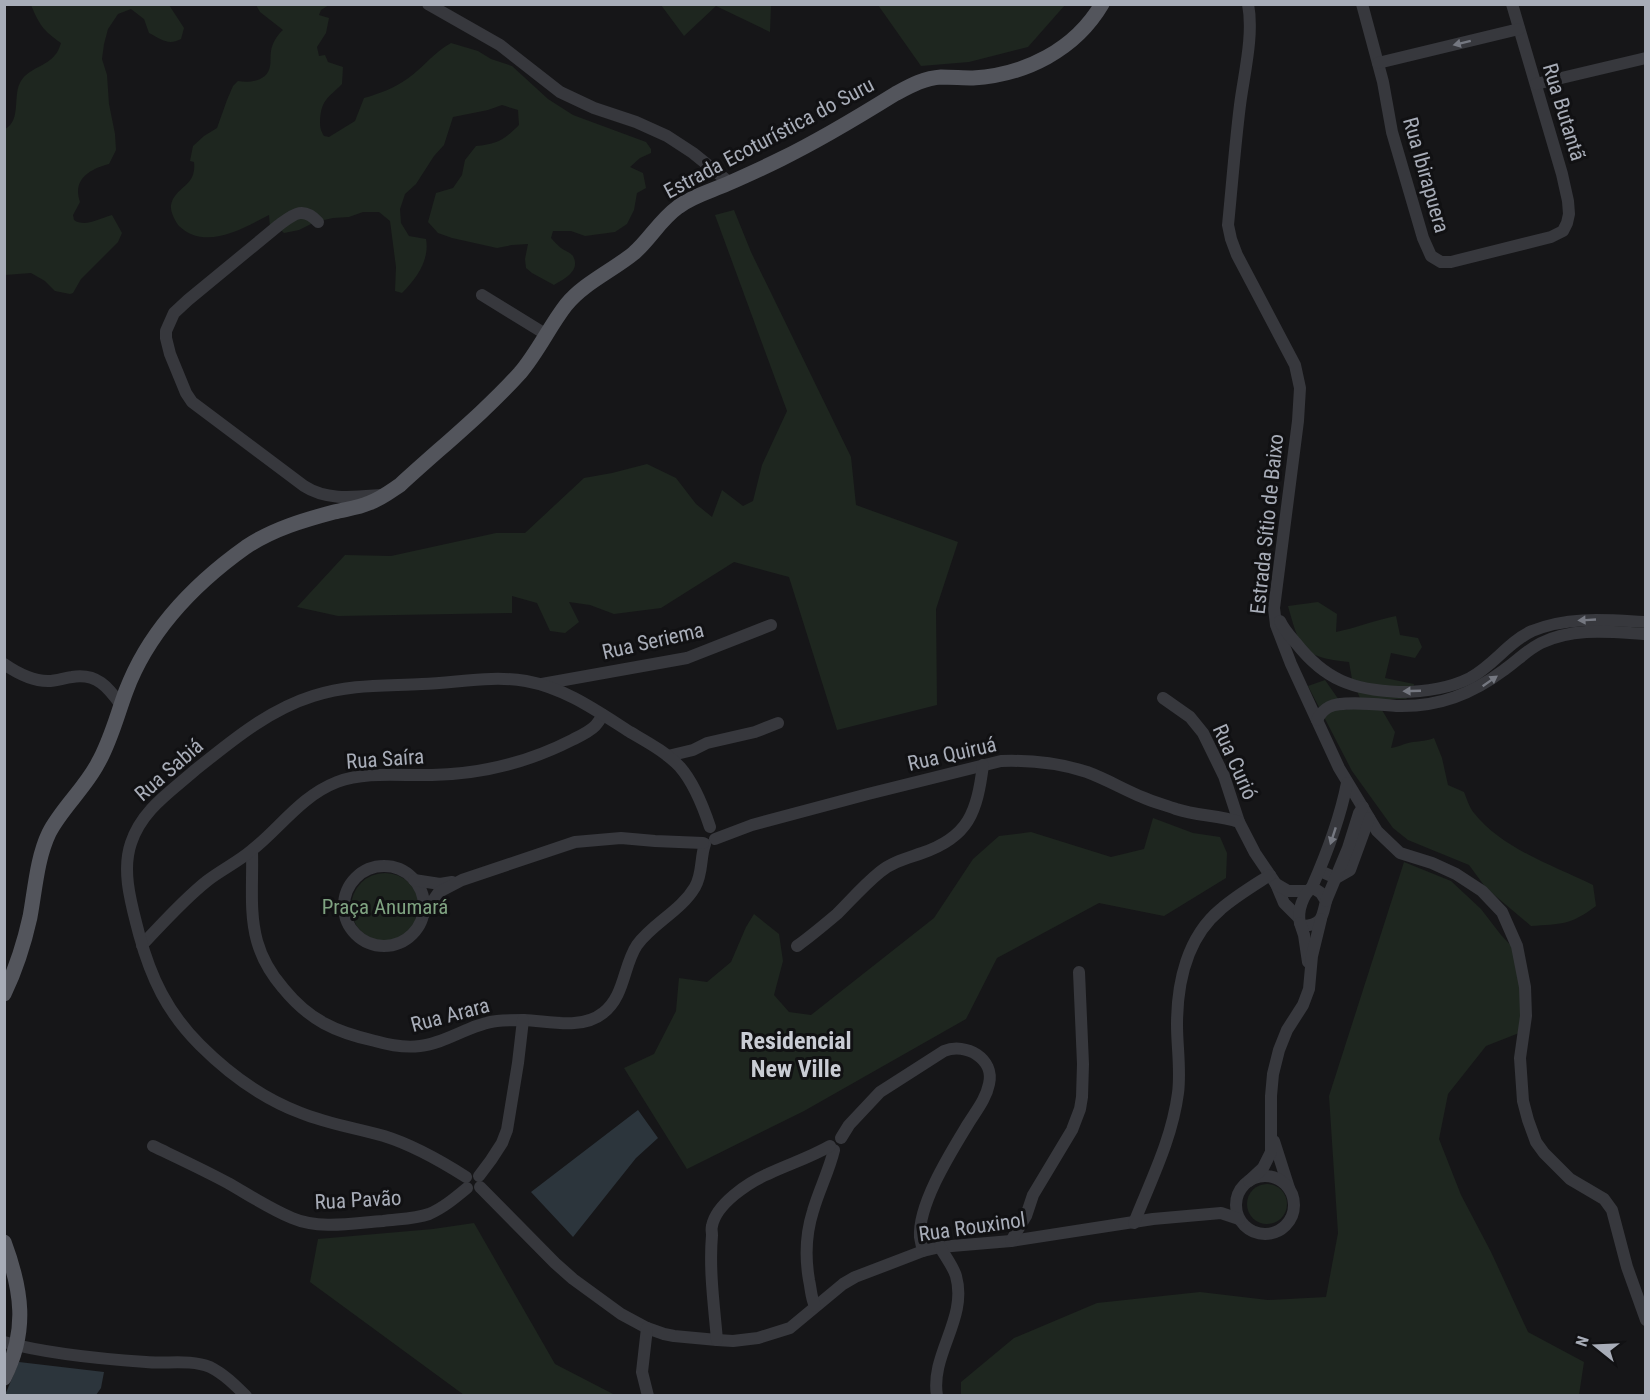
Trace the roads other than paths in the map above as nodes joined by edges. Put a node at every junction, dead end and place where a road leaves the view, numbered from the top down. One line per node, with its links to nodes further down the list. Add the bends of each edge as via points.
1 (428, 4): 10 (street, via 501,45 560,92 667,136)
2 (1102, 4): 10 (main road, Estrada Ecoturística do Suru, via 1076,38 1042,60 996,75 939,77 914,84 813,144)
3 (1248, 4): 16 (street, Estrada Sítio de Baixo, via 1250,35 1228,225 1237,255 1295,365 1300,388)
4 (1362, 4): 8 (street, Rua Ibirapuera)
5 (1512, 4): 6 (street, Rua Butantã)
6 (1519, 29): 8 (street, one-way to 8); 9 (street, Rua Butantã)
7 (1646, 58): 9 (street)
8 (1378, 63): 12 (street, Rua Ibirapuera, via 1392,132 1431,256 1451,262 1524,245)
9 (1536, 84): 12 (street, Rua Butantã, via 1568,201 1569,214)
10 (730, 183): 14 (main road, Estrada Ecoturística do Suru, via 677,207 634,253 567,304)
11 (318, 222): 15 (street, via 302,212 293,215 255,244 174,314 166,331 168,345 189,398 304,486 326,496)
12 (1563, 231)
13 (482, 295): 14 (street)
14 (547, 335): 15 (main road, Estrada Ecoturística do Suru, via 505,388)
15 (385, 495): 26 (main road, Estrada Ecoturística do Suru, via 369,504 271,533 208,576 157,631)
16 (1274, 608): 21 (street, via 1287,633); 22 (street, Estrada Sítio de Baixo, via 1276,625)
17 (1646, 622): 23 (street, one-way to 23, via 1593,620 1553,624 1531,632 1480,672 1445,688 1375,691)
18 (771, 625): 24 (street, Rua Seriema, via 687,658)
19 (1646, 634): 27 (street, one-way to 19, via 1444,701 1477,689 1524,653 1550,640 1586,632)
20 (4, 664): 26 (street, via 38,680 74,676 99,681)
21 (1316, 666): 22 (street, via 1303,667); 23 (street)
22 (1296, 674): 28 (street, Estrada Sítio de Baixo)
23 (1331, 676): 27 (street, via 1338,693)
24 (541, 684): 29 (street, Rua Sabiá); 51 (street, Rua Sabiá, via 490,679 340,688 300,700 242,734 150,809 137,827 128,853 127,872)
25 (1163, 699): 38 (street, Rua Curió, via 1190,717 1203,733 1224,776)
26 (121, 705): 55 (main road, Estrada Ecoturística do Suru, via 97,766 49,833 24,945)
27 (1330, 707): 28 (street)
28 (1314, 714): 35 (street, Estrada Sítio de Baixo)
29 (603, 715): 32 (street, Rua Sabiá); 40 (street, Rua Saíra, via 579,736 510,764 453,774 375,775 336,782 296,808)
30 (778, 723): 31 (street)
31 (693, 750): 32 (street); 34 (street)
32 (668, 756): 34 (street, Rua Sabiá)
33 (983, 765): 38 (street, Rua Quiruá, via 1022,760 1063,766 1188,813); 39 (street, Rua Quiruá); 52 (street, via 975,806 955,836 942,846 881,871)
34 (680, 767): 39 (street, Rua Sabiá, via 704,809)
35 (1347, 783): 36 (street); 37 (street, Estrada Sítio de Baixo)
36 (1342, 806): 37 (street); 41 (street, one-way to 41)
37 (1364, 813): 42 (street, via 1350,870); 78 (street, Estrada Sítio de Baixo, via 1400,853 1456,874 1482,891 1502,912 1517,946 1524,987 1526,1016 1520,1058 1528,1120 1536,1142 1551,1160 1570,1179 1604,1199 1612,1210)
38 (1239, 822): 45 (street)
39 (707, 836): 44 (street, Rua Quiruá, via 681,842 621,837 575,842); 56 (street, Rua Arara, via 698,882 638,944 622,986 604,1012 581,1022)
40 (252, 851): 51 (street, Rua Saíra, via 197,889); 56 (street, Rua Arara, via 252,916 261,954 294,1002 321,1022 355,1036 406,1047 435,1043 486,1023)
41 (1320, 871): 42 (street); 46 (street)
42 (1336, 878): 47 (street)
43 (414, 880): 44 (street, via 440,884); 48 (street, via 423,894); 48 (street, via 398,868 371,868 350,885 345,912 358,936 383,946 409,938)
44 (462, 880): 48 (street, via 439,892)
45 (1273, 880): 46 (street, via 1288,891); 50 (street, via 1284,903); 63 (street, via 1221,908 1196,938 1186,962 1178,1003 1178,1093 1168,1138)
46 (1310, 889): 47 (street, via 1322,893); 50 (street)
47 (1326, 901): 49 (street)
48 (423, 915)
49 (1322, 919): 50 (street, via 1308,926); 54 (street)
50 (1299, 920): 54 (street)
51 (142, 945): 61 (street, Rua Sabiá, via 161,995 185,1029 244,1082 299,1113 388,1137 419,1150)
52 (797, 946)
53 (1079, 972): 66 (street, via 1083,1064 1080,1109 1072,1130 1033,1195)
54 (1311, 974): 57 (street, via 1303,1005 1287,1030 1276,1060 1270,1096)
55 (4, 994)
56 (523, 1020): 61 (street, Rua Pavão, via 507,1130)
57 (1272, 1134): 60 (street, via 1269,1160); 62 (street)
58 (838, 1145): 74 (street, via 880,1092 944,1051 958,1048 982,1058 990,1074 989,1085 944,1165 926,1207 920,1236); 75 (street, via 810,1222 807,1257); 80 (street, via 766,1174 719,1210 712,1226 710,1258)
59 (153, 1146): 61 (street, Rua Pavão, via 293,1219 324,1225 427,1215)
60 (1249, 1181): 62 (street, via 1268,1176 1285,1184); 64 (street, via 1238,1193)
61 (473, 1182): 79 (street, Rua Rouxinol, via 573,1279)
62 (1290, 1192): 68 (street, via 1294,1209 1286,1226 1278,1231 1260,1234)
63 (1146, 1195): 67 (street); 69 (street)
64 (1236, 1204): 65 (street, Rua Rouxinol); 68 (street)
65 (1221, 1213): 67 (street, Rua Rouxinol); 68 (street, Rua Rouxinol)
66 (1026, 1216): 70 (street); 71 (street)
67 (1153, 1219): 69 (street, Rua Rouxinol)
68 (1239, 1219)
69 (1134, 1223): 70 (street, Rua Rouxinol)
70 (1035, 1238): 71 (street, Rua Rouxinol)
71 (1011, 1241): 73 (street, Rua Rouxinol)
72 (4, 1242): 81 (main road, via 20,1296 20,1317)
73 (940, 1246): 74 (street, Rua Rouxinol); 85 (street, via 955,1275 958,1297 938,1371)
74 (923, 1251): 76 (street, Rua Rouxinol, via 855,1277)
75 (811, 1287): 76 (street); 77 (street)
76 (829, 1296): 77 (street, Rua Rouxinol)
77 (815, 1306): 80 (street, Rua Rouxinol, via 790,1328 758,1338)
78 (1646, 1320)
79 (647, 1328): 80 (street, Rua Rouxinol, via 674,1336); 84 (street, via 642,1372)
80 (717, 1340)
81 (11, 1344): 82 (main road, via 12,1363); 83 (street, via 104,1359 196,1363 221,1373)
82 (4, 1378)
83 (246, 1395)
84 (648, 1395)
85 (937, 1395)

